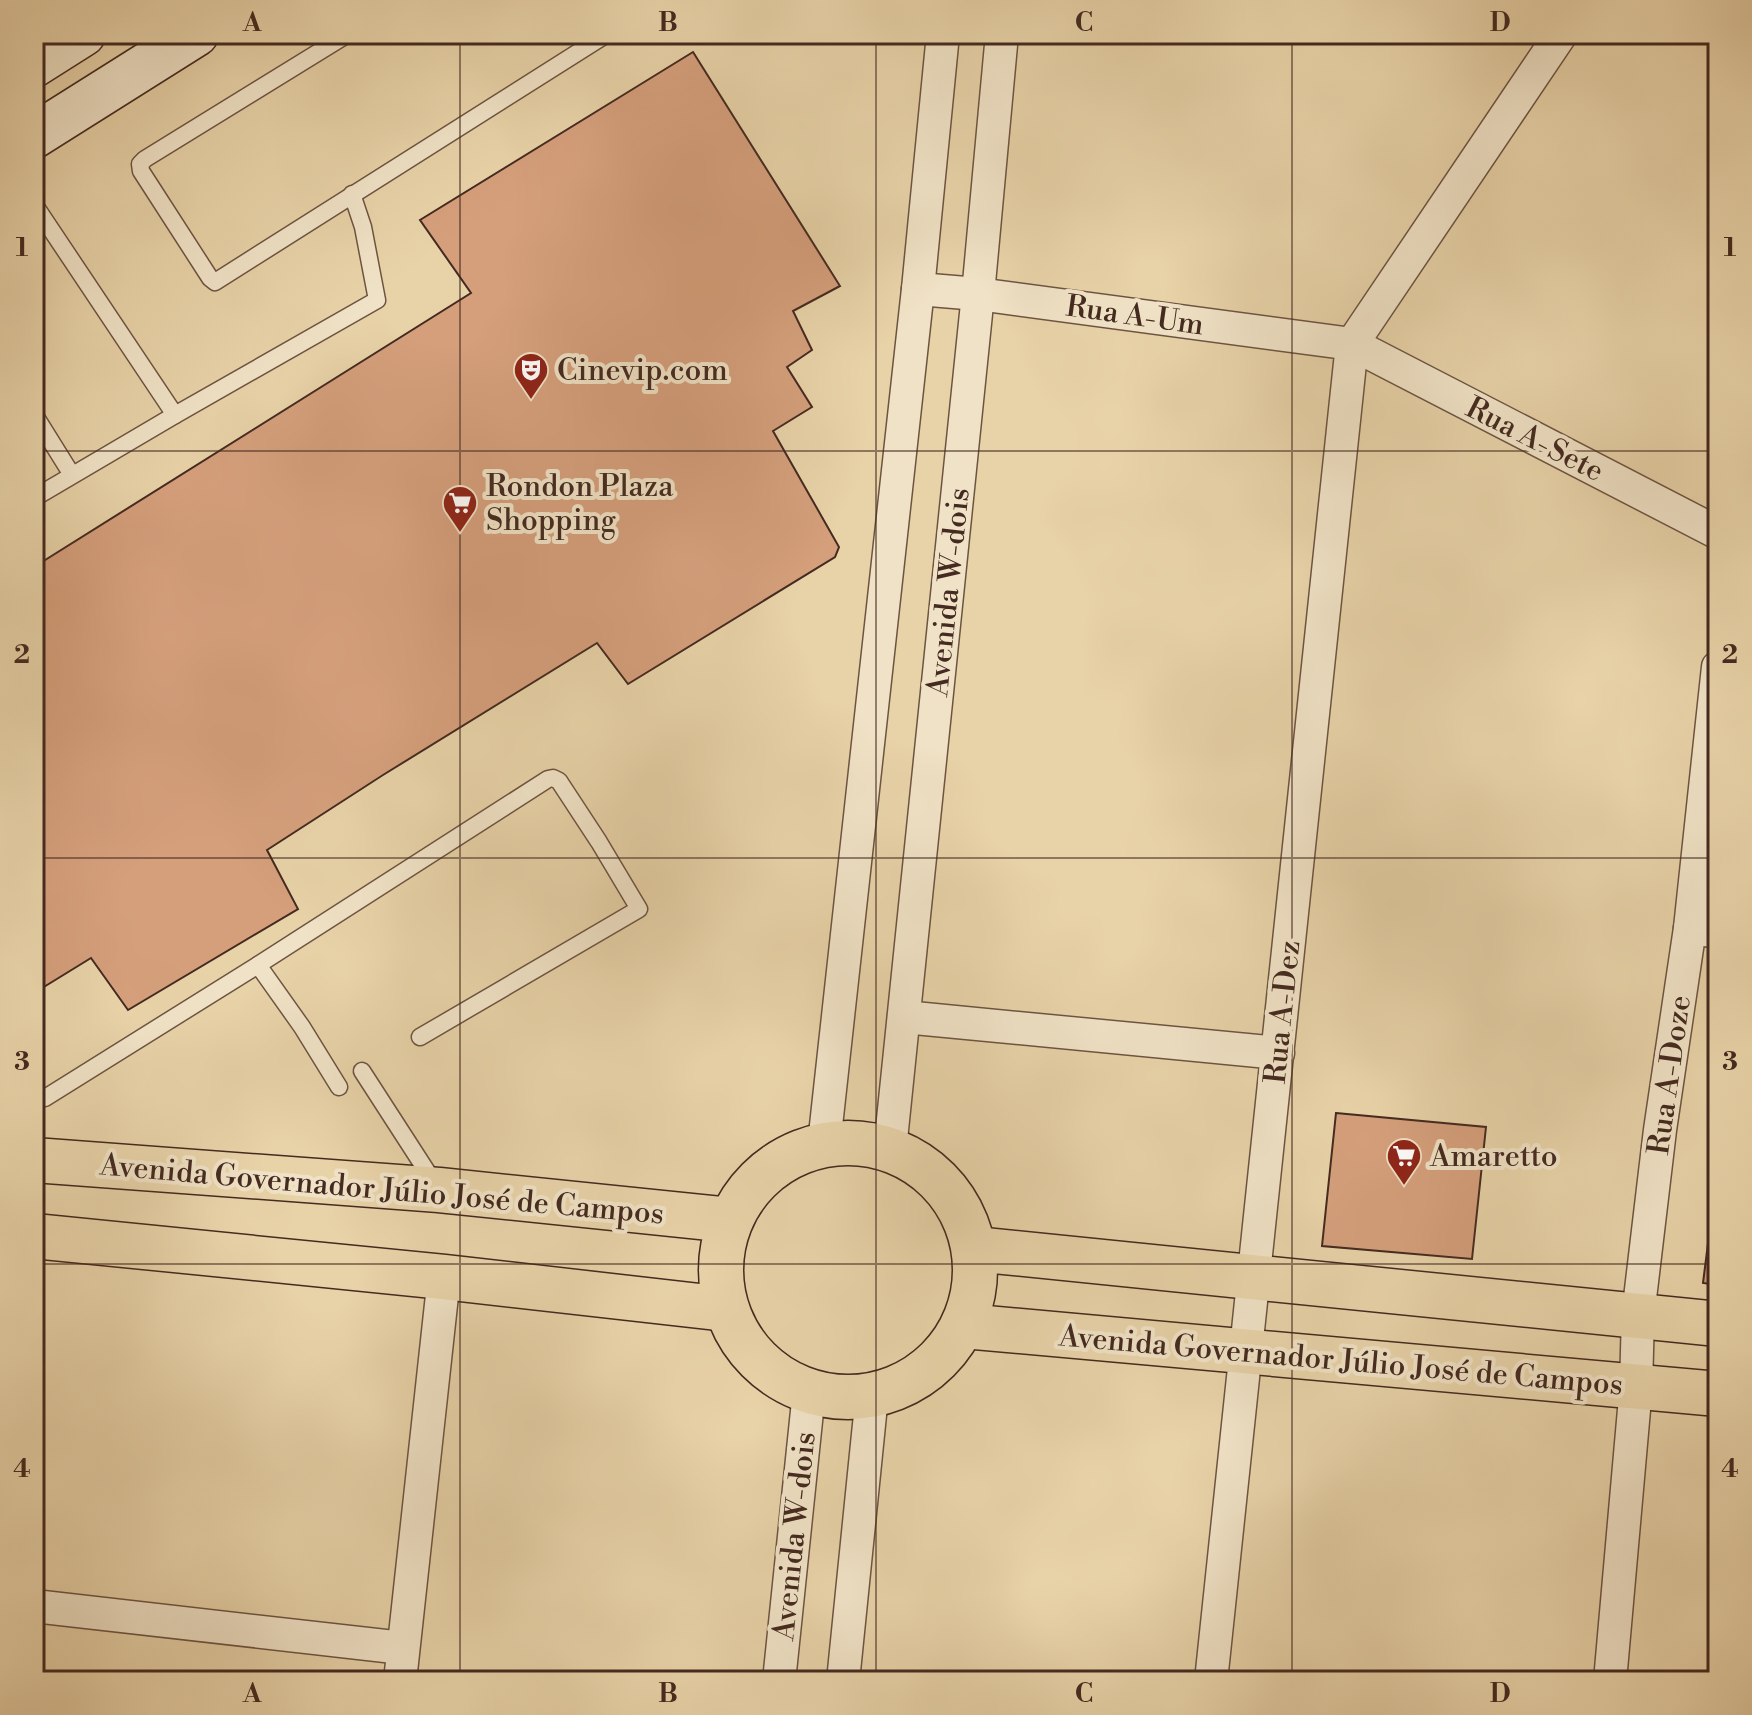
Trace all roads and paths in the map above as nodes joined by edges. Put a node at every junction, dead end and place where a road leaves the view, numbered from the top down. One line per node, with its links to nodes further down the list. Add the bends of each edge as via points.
1 (83, 34): 8 (main road)
2 (196, 34): 9 (main road)
3 (348, 34): 10 (lane, via 140,164 215,282)
4 (607, 34): 10 (lane)
5 (943, 34): 12 (street, Avenida W-dois)
6 (1002, 34): 13 (street, Avenida W-dois)
7 (1561, 34): 14 (street)
8 (34, 65)
9 (34, 136)
10 (352, 194): 16 (lane, via 377,300)
11 (34, 204): 16 (lane)
12 (918, 289): 13 (street, Rua A-Um); 29 (street, Avenida W-dois)
13 (978, 294): 14 (street, Rua A-Um); 23 (street, Avenida W-dois)
14 (1352, 344): 19 (street, Rua A-Sete); 25 (street, Rua A-Dez)
15 (34, 414): 17 (lane)
16 (175, 415): 17 (lane)
17 (72, 475): 18 (lane)
18 (34, 498)
19 (1718, 533)
20 (1718, 667): 21 (street, Rua A-Doze)
21 (1704, 930): 39 (street, Rua A-Doze, via 1660,1130)
22 (258, 965): 24 (lane, via 548,779 559,781 639,909); 27 (lane); 28 (lane)
23 (904, 1017): 25 (street); 30 (street, Avenida W-dois)
24 (420, 1037)
25 (1278, 1053): 37 (street, Rua A-Dez)
26 (362, 1071): 32 (lane)
27 (339, 1087)
28 (45, 1098)
29 (824, 1144): 30 (main road); 33 (main road, via 785,1158 752,1184)
30 (890, 1149): 35 (main road, via 945,1187 964,1216)
31 (34, 1160): 32 (main road, Avenida Governador Júlio José de Campos)
32 (439, 1190): 33 (main road, Avenida Governador Júlio José de Campos)
33 (730, 1220): 38 (main road, via 721,1249)
34 (34, 1236): 36 (main road)
35 (974, 1249): 37 (main road); 41 (main road, via 975,1288)
36 (444, 1277): 38 (main road); 48 (street)
37 (1255, 1277): 39 (main road); 42 (street, Rua A-Dez)
38 (726, 1309): 44 (main road, via 744,1346 772,1374)
39 (1638, 1315): 40 (main road); 43 (street, Rua A-Doze)
40 (1718, 1324)
41 (964, 1326): 42 (main road, Avenida Governador Júlio José de Campos); 46 (main road, via 941,1358 910,1383)
42 (1246, 1351): 43 (main road, Avenida Governador Júlio José de Campos); 52 (street, Rua A-Dez)
43 (1636, 1387): 45 (main road, Avenida Governador Júlio José de Campos); 53 (street, Rua A-Doze)
44 (809, 1392): 46 (main road, via 841,1398); 50 (street, Avenida W-dois)
45 (1718, 1394)
46 (872, 1395): 51 (street)
47 (34, 1606): 48 (street)
48 (403, 1648): 49 (street)
49 (400, 1681)
50 (779, 1681)
51 (843, 1681)
52 (1211, 1681)
53 (1610, 1681)

